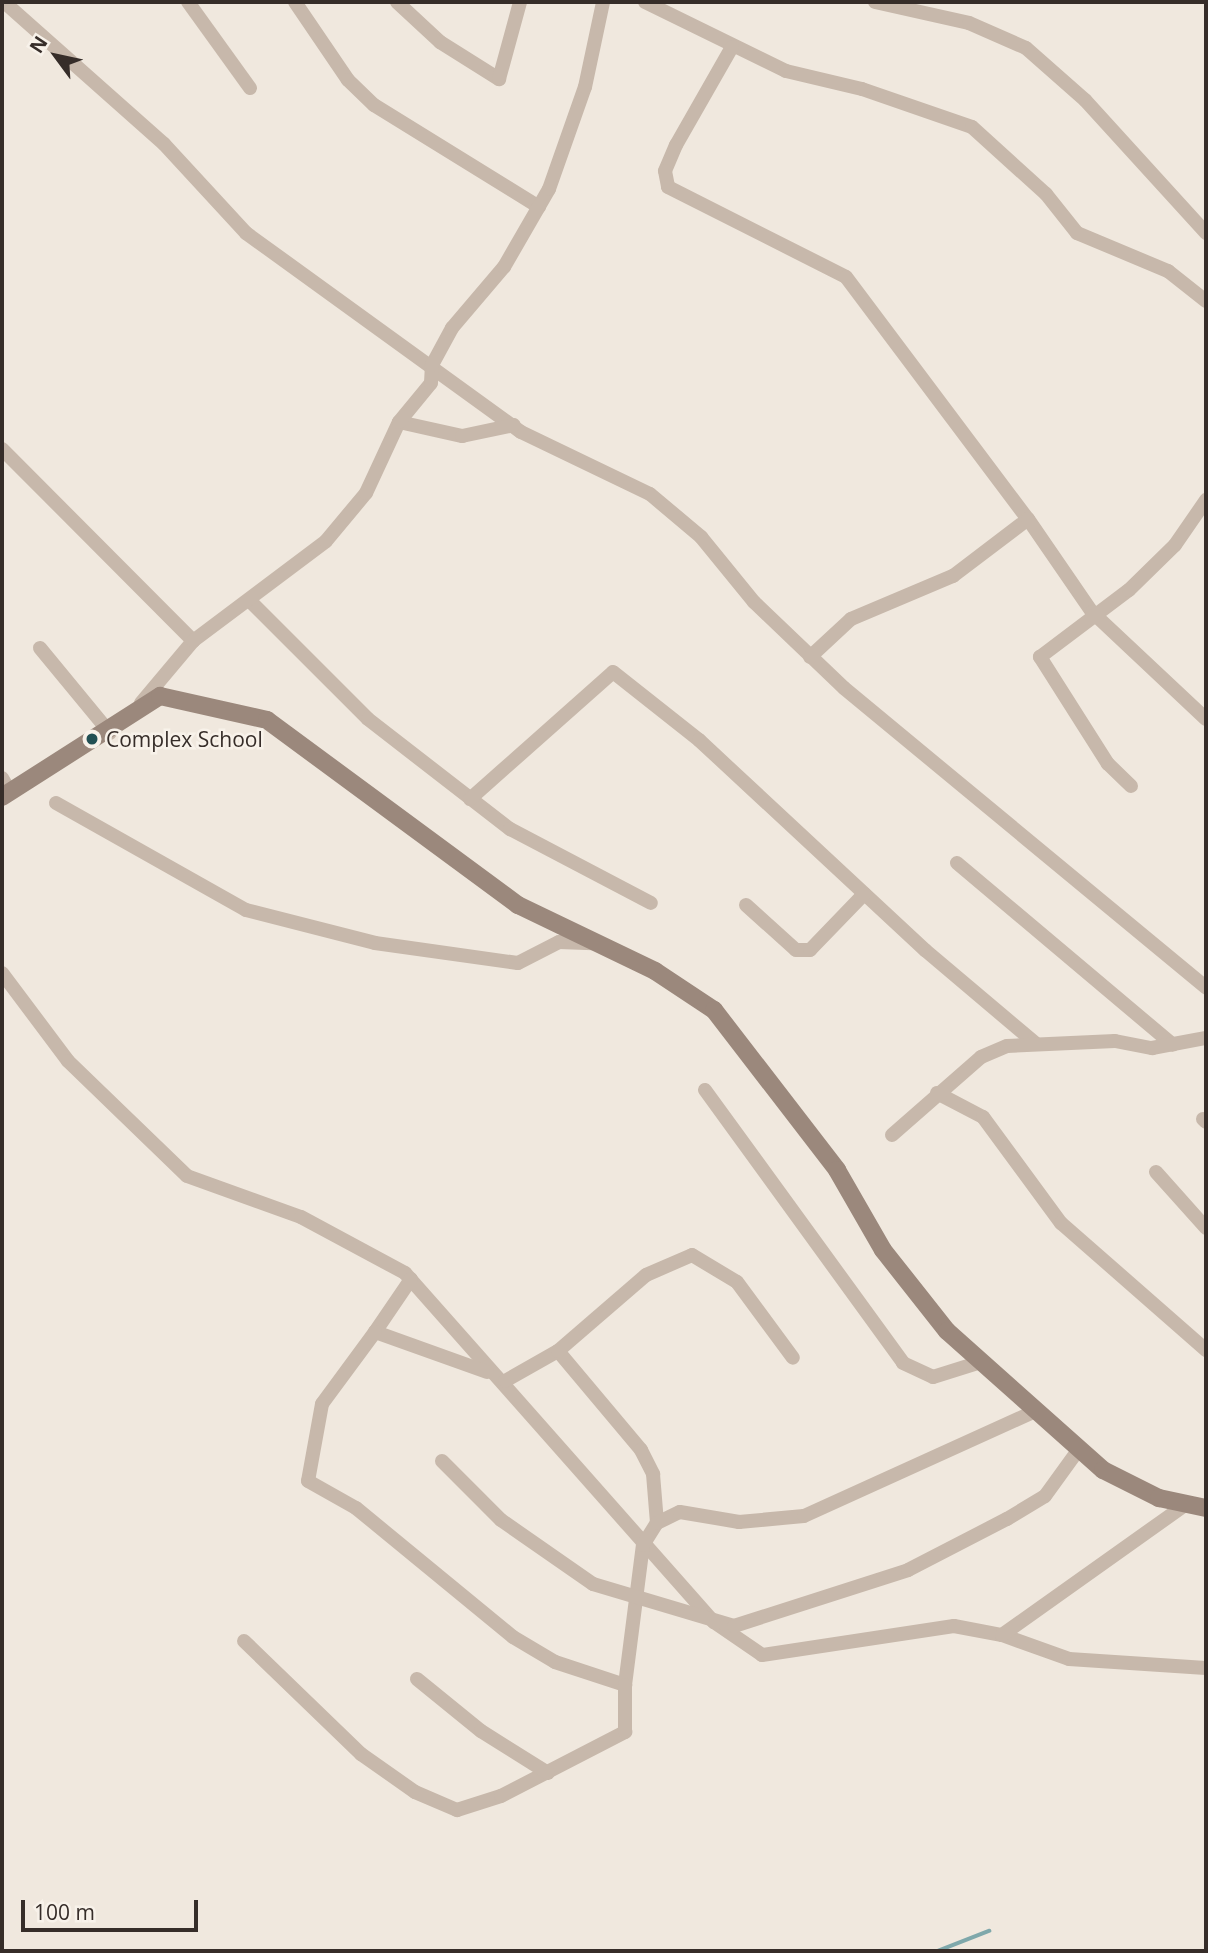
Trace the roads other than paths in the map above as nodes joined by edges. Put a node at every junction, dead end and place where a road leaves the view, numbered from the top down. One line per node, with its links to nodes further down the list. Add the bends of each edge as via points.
1 (4, 2): 14 (street, via 164,144 246,233)
2 (188, 2): 10 (street)
3 (295, 2): 11 (street, via 348,80 374,105)
4 (397, 2): 5 (street, via 440,42 499,79)
5 (520, 2)
6 (604, 2): 11 (street, via 585,87)
7 (645, 2): 9 (street)
8 (875, 2): 12 (street, via 969,23 1026,48 1085,100)
9 (732, 47): 13 (street, via 786,71 862,89 972,127 1046,194 1077,233 1168,271); 19 (street, via 676,145 665,171 668,187 846,277)
10 (250, 88)
11 (539, 207): 14 (street)
12 (1206, 233)
13 (1206, 301)
14 (432, 365): 15 (street, via 431,383); 16 (street)
15 (399, 422): 16 (street, via 462,436); 20 (street, via 384,463 345,520)
16 (514, 425): 24 (street, via 650,494 701,537)
17 (2, 449): 22 (street)
18 (1206, 500): 21 (street, via 1175,545 1129,590)
19 (1028, 519): 21 (street); 24 (street, via 953,576 850,619)
20 (249, 600): 22 (street); 30 (street, via 368,719)
21 (1092, 612): 26 (street); 28 (street, via 1040,657 1108,764)
22 (193, 641): 25 (street)
23 (40, 648): 27 (street)
24 (810, 657): 38 (street)
25 (141, 703): 27 (main road); 36 (main road, via 160,696 267,720 362,787 423,841 518,905)
26 (1206, 719)
27 (110, 733): 29 (main road)
28 (1130, 786)
29 (4, 789)
30 (470, 799): 33 (street, via 613,672 699,740); 34 (street, via 510,830)
31 (56, 803): 36 (street, via 246,910 375,943 518,962 559,942)
32 (957, 863): 41 (street)
33 (864, 894): 35 (street, via 810,950 796,950); 40 (street)
34 (651, 903)
35 (747, 905)
36 (597, 944): 52 (main road, via 714,1010 837,1170 915,1294)
37 (2, 973): 47 (street, via 68,1061 187,1176 301,1217 384,1258)
38 (1206, 988)
39 (1206, 1038): 41 (street)
40 (1035, 1042): 41 (street); 43 (street, via 981,1056)
41 (1173, 1045)
42 (705, 1090): 52 (street, via 903,1363 933,1377)
43 (937, 1093): 44 (street); 49 (street, via 984,1117 1061,1223)
44 (892, 1135)
45 (1156, 1172): 46 (street)
46 (1206, 1228)
47 (411, 1279): 48 (street); 53 (street)
48 (375, 1332): 53 (street); 68 (street, via 321,1404 308,1481 356,1508 513,1637 555,1662)
49 (1206, 1350)
50 (558, 1351): 51 (street, via 646,1275 692,1255 737,1282); 54 (street); 60 (street, via 641,1450 653,1474)
51 (793, 1358)
52 (981, 1362): 55 (main road)
53 (487, 1372): 54 (street)
54 (505, 1381): 61 (street)
55 (1036, 1411): 56 (main road); 60 (street, via 804,1516 739,1522 680,1512)
56 (1079, 1450): 58 (main road, via 1133,1488); 63 (street, via 1045,1496 908,1570 758,1620 734,1626)
57 (442, 1461): 62 (street, via 501,1520 593,1584)
58 (1186, 1504): 59 (main road); 64 (street)
59 (1206, 1507)
60 (657, 1523): 61 (street)
61 (643, 1545): 62 (street); 63 (street)
62 (637, 1601): 63 (street); 68 (street)
63 (713, 1622): 64 (street, via 769,1657 935,1627)
64 (1002, 1635): 66 (street, via 1069,1659)
65 (244, 1641): 69 (street, via 360,1754 426,1797 457,1810)
66 (1206, 1668)
67 (417, 1679): 69 (street, via 481,1731)
68 (625, 1685): 69 (street, via 625,1732)
69 (548, 1773)

